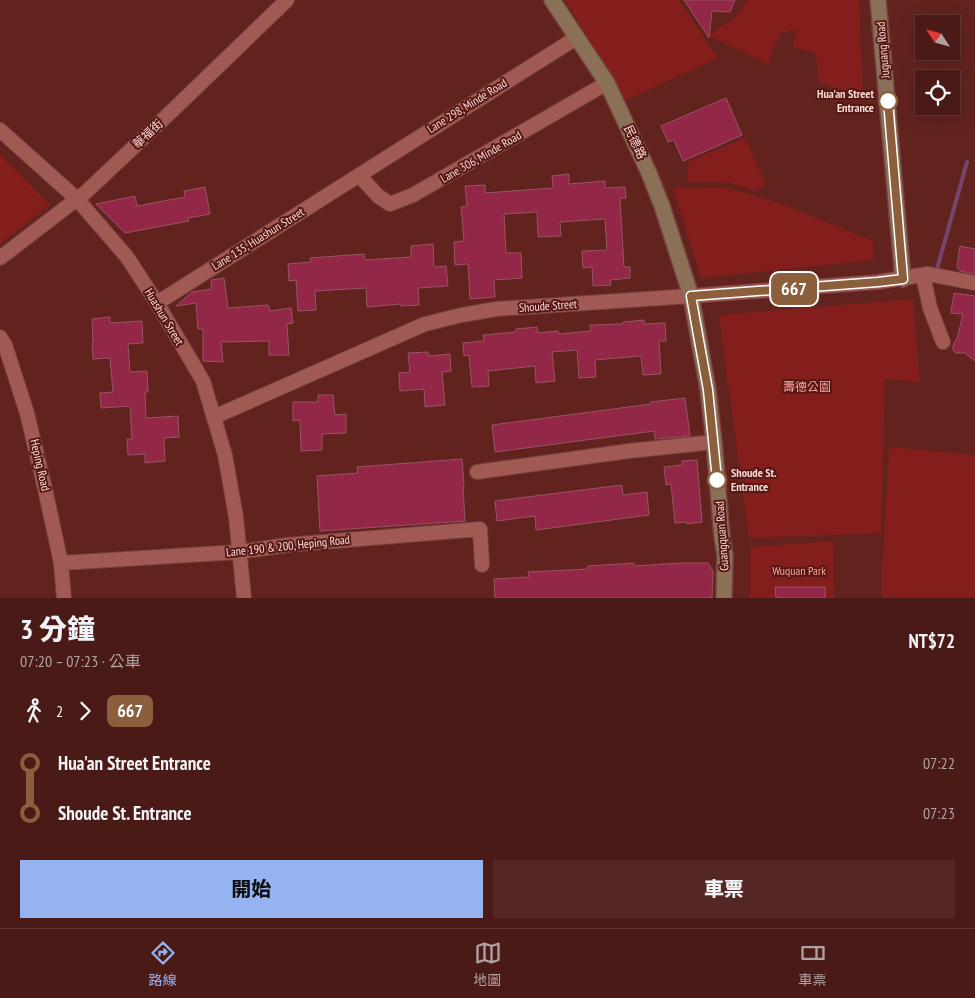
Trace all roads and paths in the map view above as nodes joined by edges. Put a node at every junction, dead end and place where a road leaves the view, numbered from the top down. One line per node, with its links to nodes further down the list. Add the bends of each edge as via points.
1 (287, 0): 8 (street, 華福街)
2 (552, 0): 4 (street, 民德路)
3 (878, 0): 11 (street, Juguang Road)
4 (576, 38): 5 (street, 民德路); 7 (street, Lane 298, Minde Road)
5 (607, 83): 7 (street, Lane 306, Minde Road, via 413,195 390,204 378,196); 13 (street, 民德路, via 659,198)
6 (0, 130): 8 (street, Huashun Street)
7 (359, 174): 14 (street, Lane 135, Huashun Street)
8 (77, 199): 9 (street, 華福街); 14 (street, Huashun Street, via 127,257)
9 (0, 258)
10 (923, 275): 11 (street, Shoude Street); 12 (street, Shoude Street); 16 (street, via 930,308)
11 (903, 279): 13 (street, Shoude Street)
12 (975, 283)
13 (691, 296): 17 (street, Shoude Street, via 496,309 425,324); 18 (street, Guangquan Road)
14 (156, 303): 17 (street, Huashun Street, via 203,381)
15 (0, 336): 21 (street, Heping Road, via 27,413)
16 (943, 342)
17 (214, 417): 20 (street, Huashun Street, via 226,455)
18 (714, 442): 19 (street); 25 (street, Guangquan Road, via 725,555)
19 (477, 472)
20 (239, 552): 21 (street, Lane 190 & 200, Heping Road); 22 (street, Lane 190 & 200, Heping Road, via 480,529); 24 (street, Huashun Street)
21 (61, 563): 23 (street, Heping Road)
22 (482, 565)
23 (64, 598)
24 (244, 598)
25 (724, 598)

